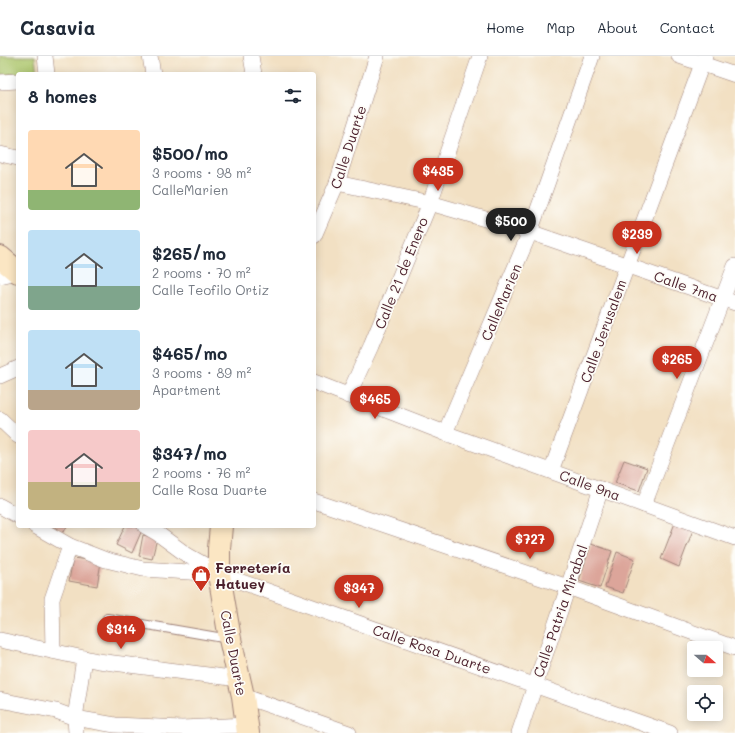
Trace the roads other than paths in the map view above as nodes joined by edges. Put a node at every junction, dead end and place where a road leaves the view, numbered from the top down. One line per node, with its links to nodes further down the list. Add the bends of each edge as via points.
1 (45, 56): 9 (street)
2 (150, 56): 10 (street)
3 (251, 56): 11 (street)
4 (377, 56): 17 (street, Calle Duarte)
5 (480, 56): 18 (street, Calle 21 de Enero)
6 (592, 56): 20 (street, CalleMarien)
7 (679, 56): 8 (street)
8 (704, 60): 12 (street); 22 (street, Calle Jerusalem)
9 (47, 72)
10 (153, 72)
11 (254, 72)
12 (735, 75)
13 (16, 81): 14 (street)
14 (0, 82)
15 (0, 154): 16 (street)
16 (16, 158)
17 (337, 183): 18 (street, Calle 7ma); 19 (street, Calle Duarte)
18 (430, 203): 20 (street, Calle 7ma); 31 (street, Calle 21 de Enero, via 372,346)
19 (316, 231)
20 (530, 232): 22 (street, Calle 7ma); 33 (street, CalleMarien)
21 (0, 257): 24 (street)
22 (627, 266): 27 (street, Calle 7ma); 35 (street, Calle Jerusalem)
23 (735, 266): 27 (street)
24 (16, 270)
25 (16, 272): 26 (street)
26 (0, 276)
27 (729, 301): 38 (street)
28 (16, 369): 29 (street)
29 (0, 376)
30 (316, 383): 31 (street, Calle 9na)
31 (348, 396): 33 (street, Calle 9na)
32 (0, 419): 34 (street)
33 (445, 433): 35 (street, Calle 9na)
34 (16, 434)
35 (551, 471): 36 (street, Calle 9na)
36 (601, 489): 38 (street, Calle 9na); 47 (street, Calle Patria Mirabal)
37 (316, 503): 47 (street)
38 (644, 505): 44 (street, Calle 9na)
39 (0, 506): 40 (street)
40 (16, 515)
41 (38, 528): 45 (street, Calle Rosa Duarte)
42 (153, 528): 46 (street, via 187,556)
43 (222, 528): 46 (street, Calle Duarte)
44 (735, 538)
45 (70, 546): 46 (street, Calle Rosa Duarte, via 106,560 143,569); 52 (street, via 52,599)
46 (219, 574): 49 (street, Calle Duarte); 54 (street, Calle Rosa Duarte)
47 (568, 587): 51 (street); 54 (street, Calle Patria Mirabal)
48 (107, 618): 49 (lane)
49 (230, 639): 55 (street, Calle Duarte)
50 (0, 640): 52 (street)
51 (735, 648)
52 (53, 651): 53 (street)
53 (84, 658): 55 (street); 57 (street)
54 (535, 685): 60 (street, Calle Patria Mirabal); 61 (street, Calle Rosa Duarte)
55 (241, 688): 58 (street, Calle Duarte); 59 (street)
56 (0, 700): 57 (street, via 56,711)
57 (75, 726): 58 (street)
58 (248, 729)
59 (349, 733)
60 (519, 733)
61 (670, 733)

